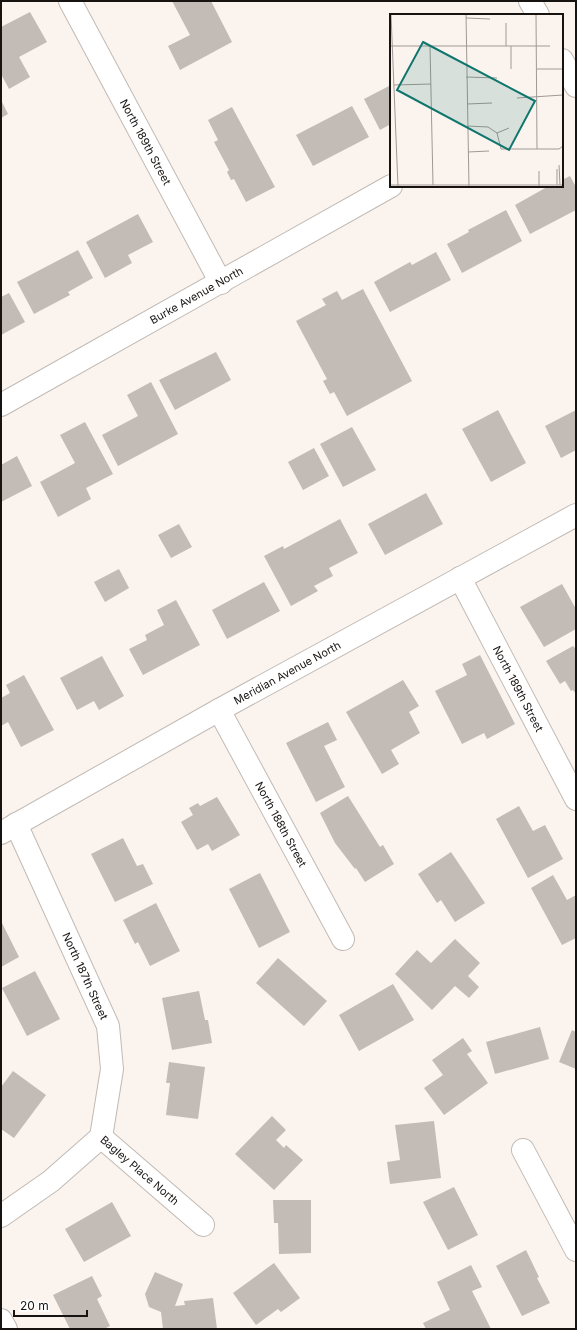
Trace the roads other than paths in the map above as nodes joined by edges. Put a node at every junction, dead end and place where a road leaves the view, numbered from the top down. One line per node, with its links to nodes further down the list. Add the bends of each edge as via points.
1 (70, 1): 7 (street, North 189th Street)
2 (530, 1): 3 (street)
3 (537, 14)
4 (563, 63): 5 (street)
5 (571, 86)
6 (390, 187): 7 (street, Burke Avenue North)
7 (221, 282): 8 (street, Burke Avenue North)
8 (1, 406)
9 (576, 515): 10 (street, Meridian Avenue North)
10 (460, 578): 11 (street, Meridian Avenue North); 12 (street, North 189th Street)
11 (219, 710): 13 (street, Meridian Avenue North); 14 (street, North 188th Street)
12 (576, 799)
13 (9, 829): 15 (street, North 187th Street, via 108,1026 112,1069)
14 (343, 939)
15 (101, 1137): 17 (street, Bagley Place North, via 51,1181); 18 (street, Bagley Place North)
16 (523, 1150): 19 (street)
17 (1, 1216)
18 (203, 1225)
19 (576, 1250)
20 (1, 1320): 21 (street)
21 (6, 1329)

